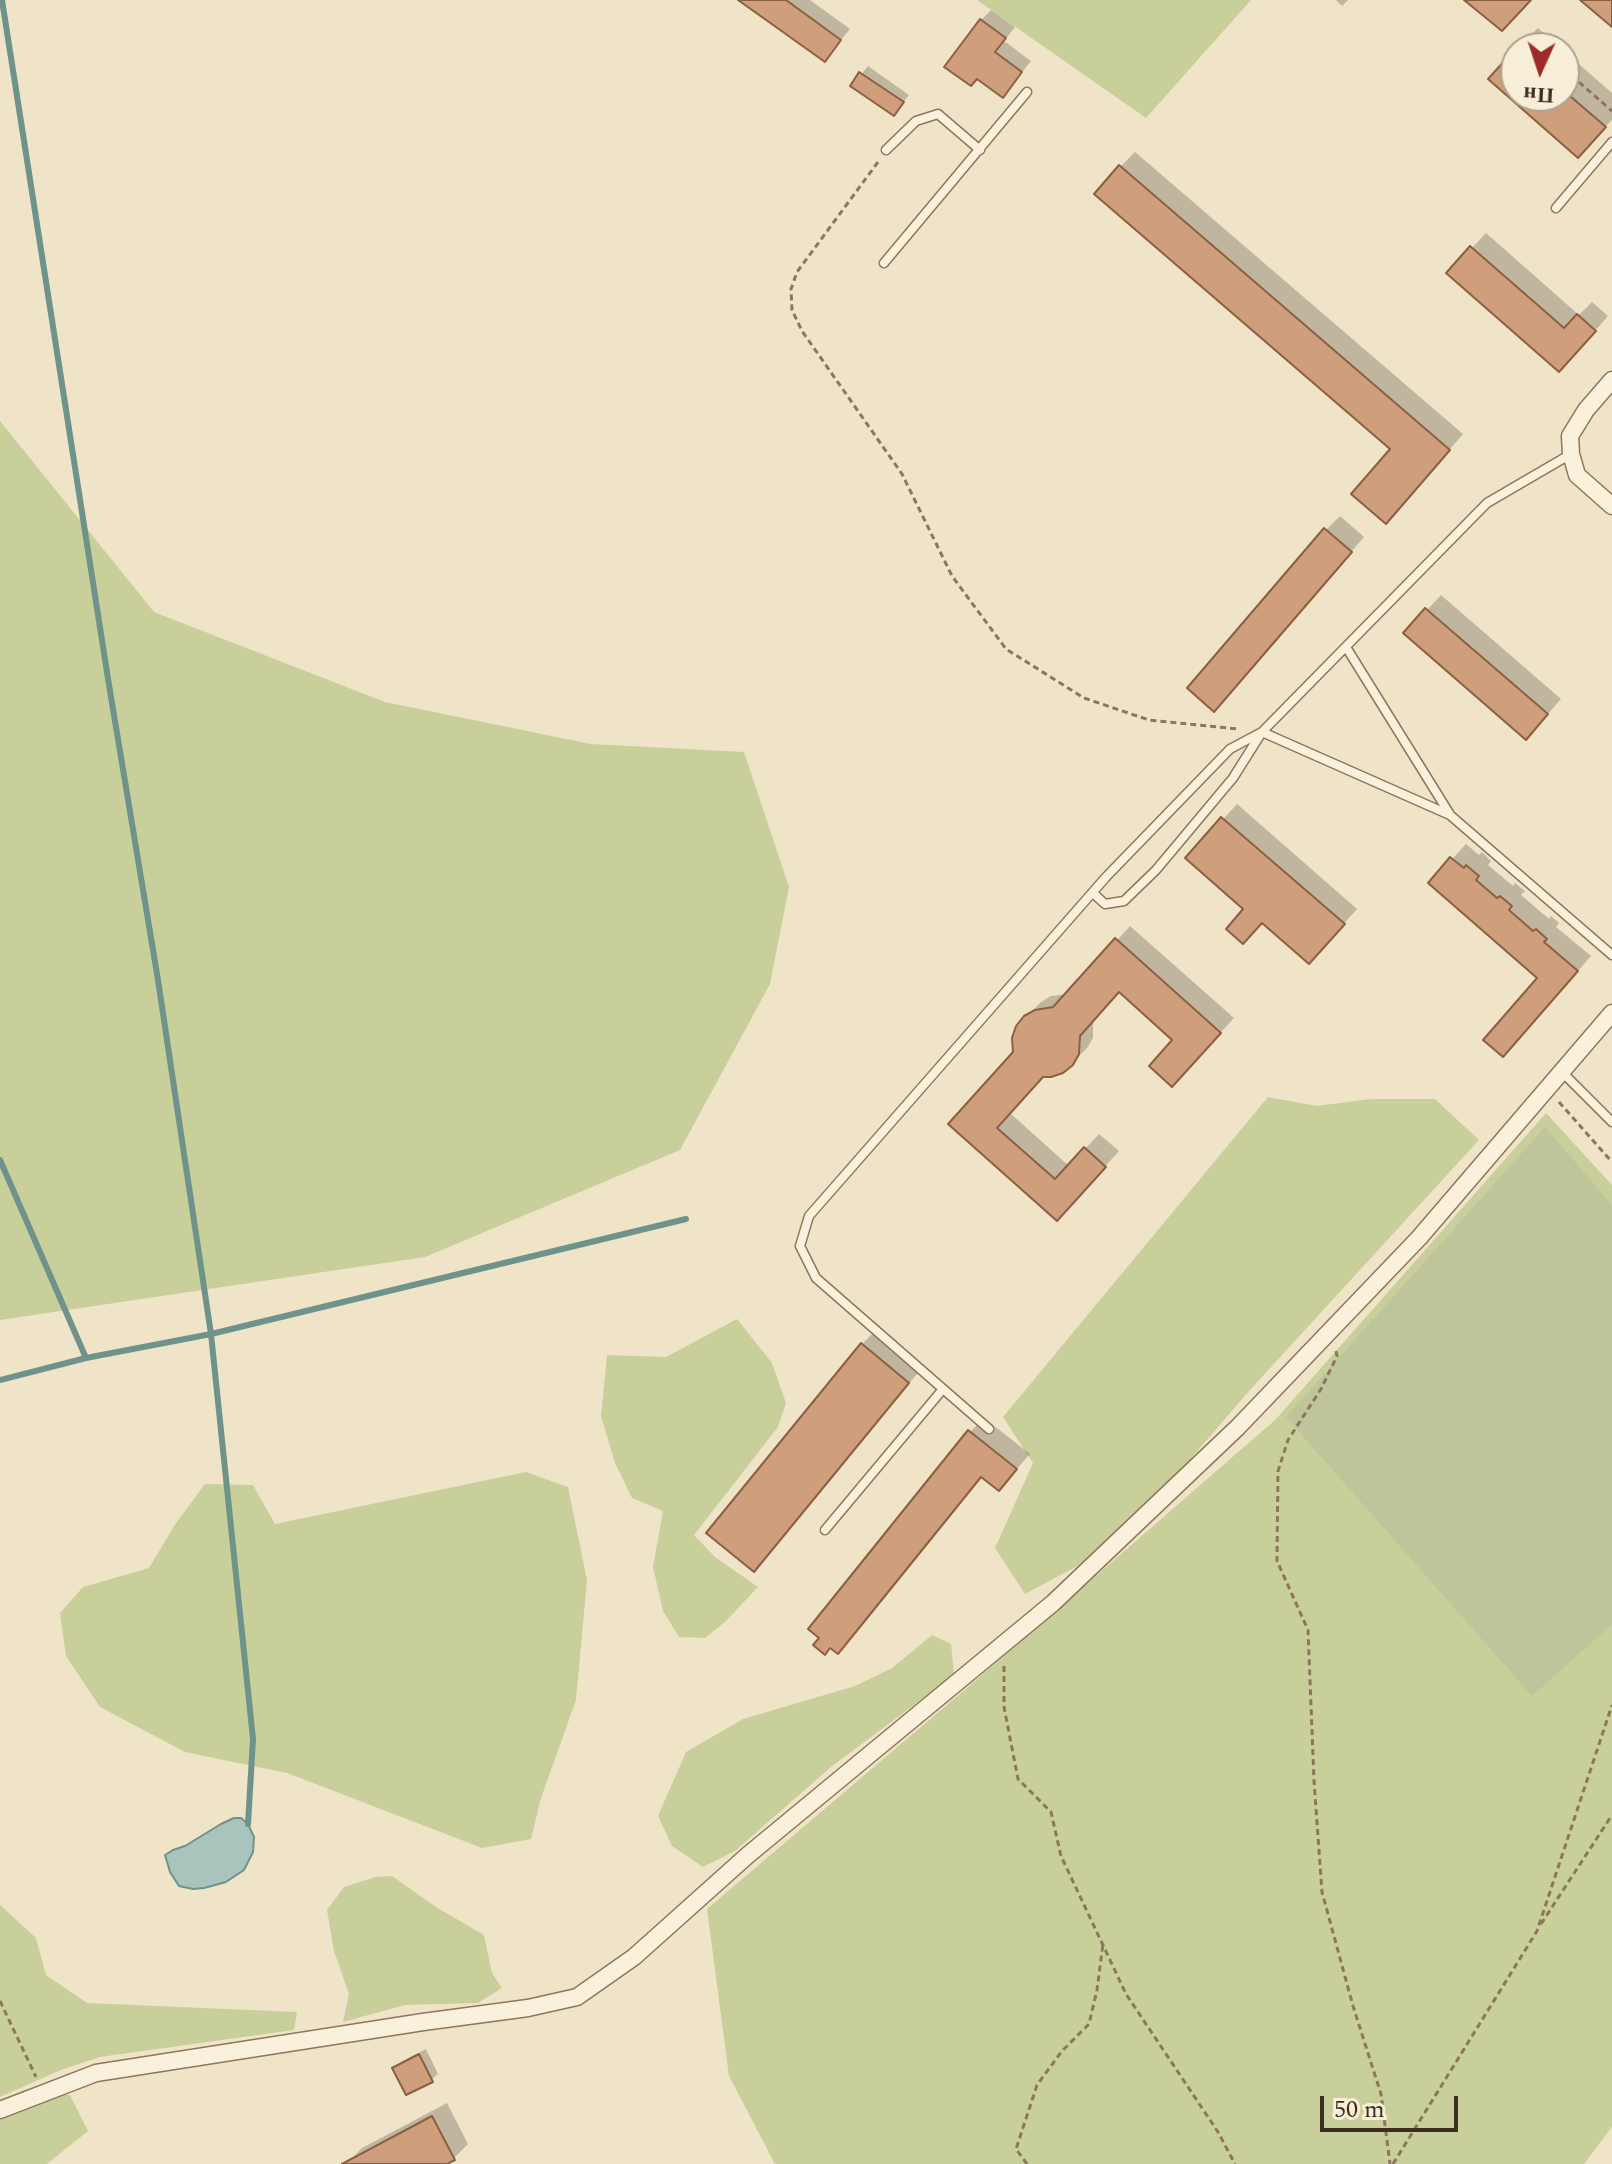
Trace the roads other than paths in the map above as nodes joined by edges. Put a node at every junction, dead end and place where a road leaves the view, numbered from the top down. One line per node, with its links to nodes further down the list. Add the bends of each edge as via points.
1 (1027, 92): 4 (lane)
2 (1612, 142): 5 (lane)
3 (886, 150): 4 (lane, via 916,121 938,114)
4 (980, 150): 6 (lane)
5 (1556, 208)
6 (884, 263)
7 (1612, 380): 8 (street, via 1570,436)
8 (1571, 454): 9 (street, via 1577,475); 10 (lane, via 1487,503)
9 (1612, 506)
10 (1346, 647): 11 (lane); 12 (lane)
11 (1262, 732): 12 (lane); 13 (lane, via 1230,749); 13 (lane, via 1233,778 1124,901 1105,904)
12 (1450, 815): 14 (lane)
13 (1093, 893): 18 (lane, via 809,1216 800,1246 816,1278)
14 (1612, 955)
15 (1612, 1013): 16 (street)
16 (1562, 1072): 17 (lane); 21 (street, via 1419,1238 1332,1329 1238,1427 1053,1603 748,1855 634,1957 577,1997 96,2073)
17 (1612, 1122)
18 (943, 1389): 19 (lane); 20 (lane)
19 (989, 1429)
20 (825, 1530)
21 (0, 2110)

